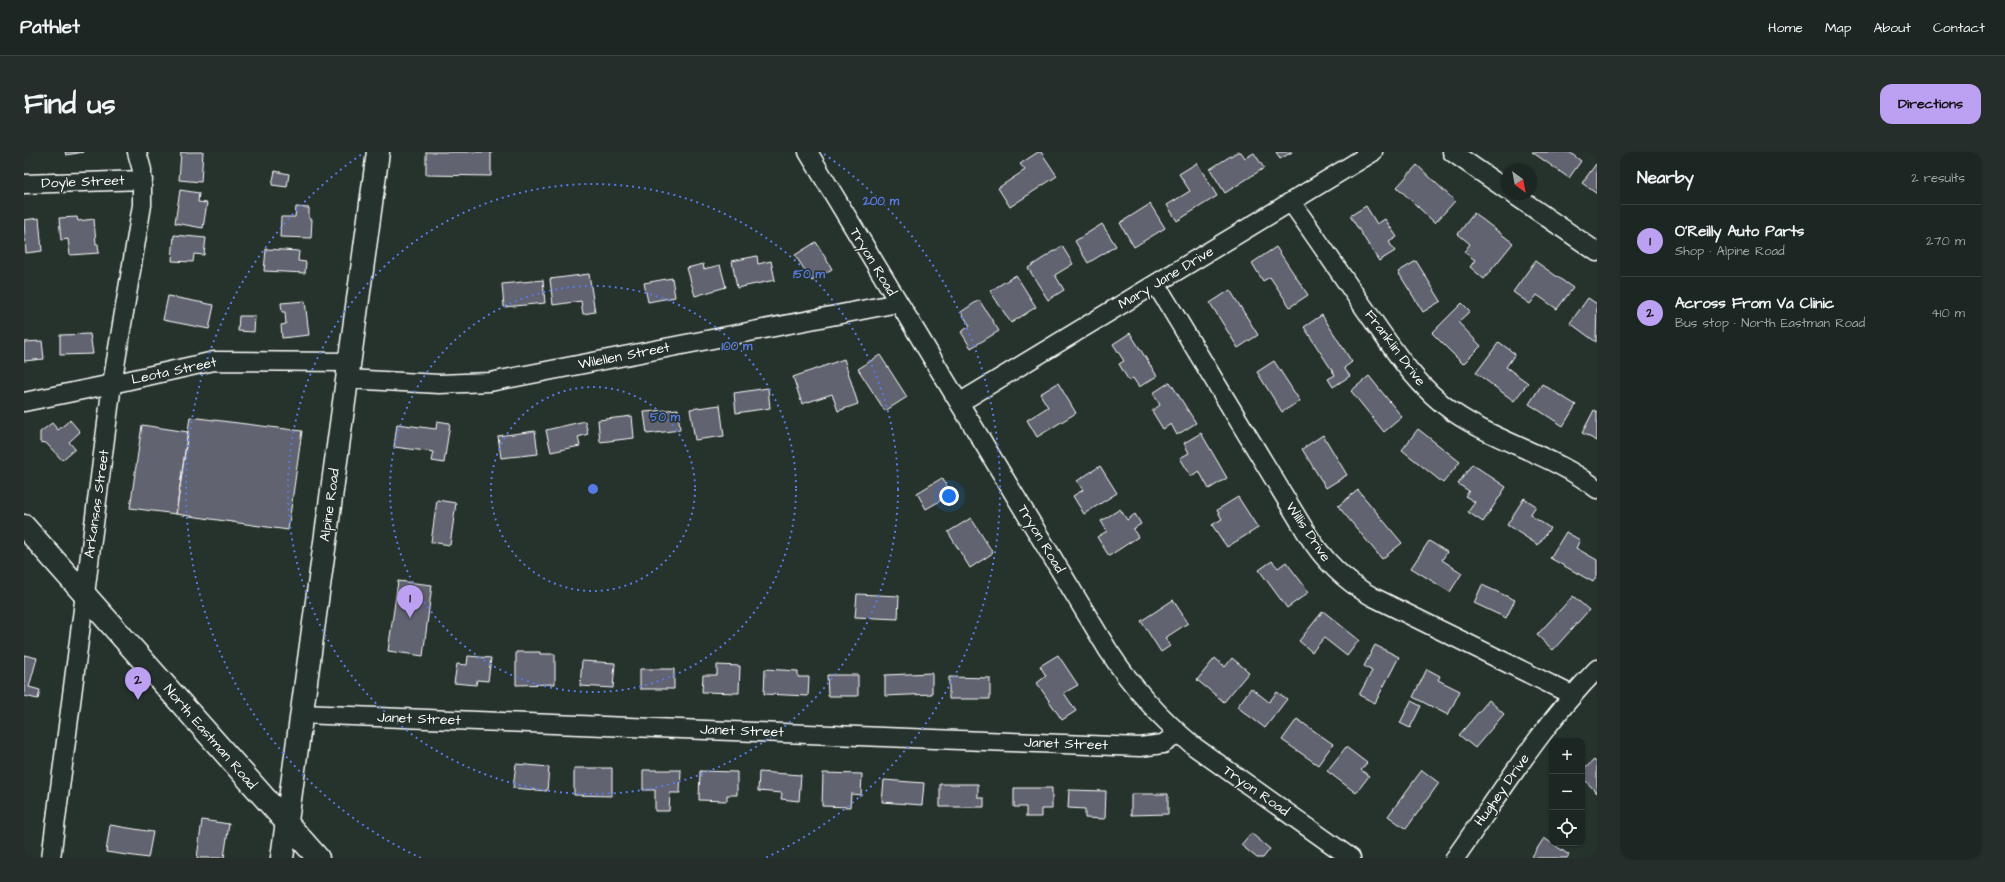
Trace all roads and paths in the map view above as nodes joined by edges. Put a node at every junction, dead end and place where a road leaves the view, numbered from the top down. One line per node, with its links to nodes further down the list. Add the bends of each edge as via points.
1 (137, 152): 6 (street, Arkansas Street)
2 (378, 152): 14 (main road, Alpine Road)
3 (808, 152): 13 (street, Tryon Road)
4 (1373, 152): 10 (street, Mary Jane Drive)
5 (1452, 152): 8 (street)
6 (143, 180): 7 (street, Doyle Street); 15 (street, Arkansas Street, via 142,205)
7 (24, 184)
8 (1501, 186)
9 (1522, 200): 11 (street)
10 (1291, 202): 12 (street, Mary Jane Drive); 18 (street, Franklin Drive, via 1398,356 1436,398 1464,419 1547,459)
11 (1597, 252)
12 (1156, 284): 17 (street, Mary Jane Drive); 22 (street, Willis Drive, via 1306,532 1334,569 1373,597)
13 (898, 303): 14 (street, Wilellen Street, via 490,382 439,384); 17 (street, Tryon Road)
14 (348, 370): 15 (street, Leota Street, via 214,361); 23 (main road, Alpine Road)
15 (112, 384): 16 (street, Leota Street); 20 (street, Arkansas Street, via 100,490)
16 (24, 402)
17 (959, 403): 24 (street, Tryon Road, via 1112,655 1136,689)
18 (1597, 489)
19 (24, 526): 20 (main road, North Eastman Road)
20 (84, 595): 25 (main road, North Eastman Road); 26 (street, Arkansas Street)
21 (1597, 669): 22 (street, Hughey Drive)
22 (1572, 695): 30 (street, Hughey Drive)
23 (302, 714): 24 (street, Janet Street, via 1140,747 1163,744); 25 (main road, Alpine Road)
24 (1179, 733): 29 (street, Tryon Road)
25 (287, 824): 27 (main road, Alpine Road); 28 (main road, North Eastman Road)
26 (51, 858)
27 (282, 858)
28 (318, 858)
29 (1351, 858)
30 (1455, 858)

